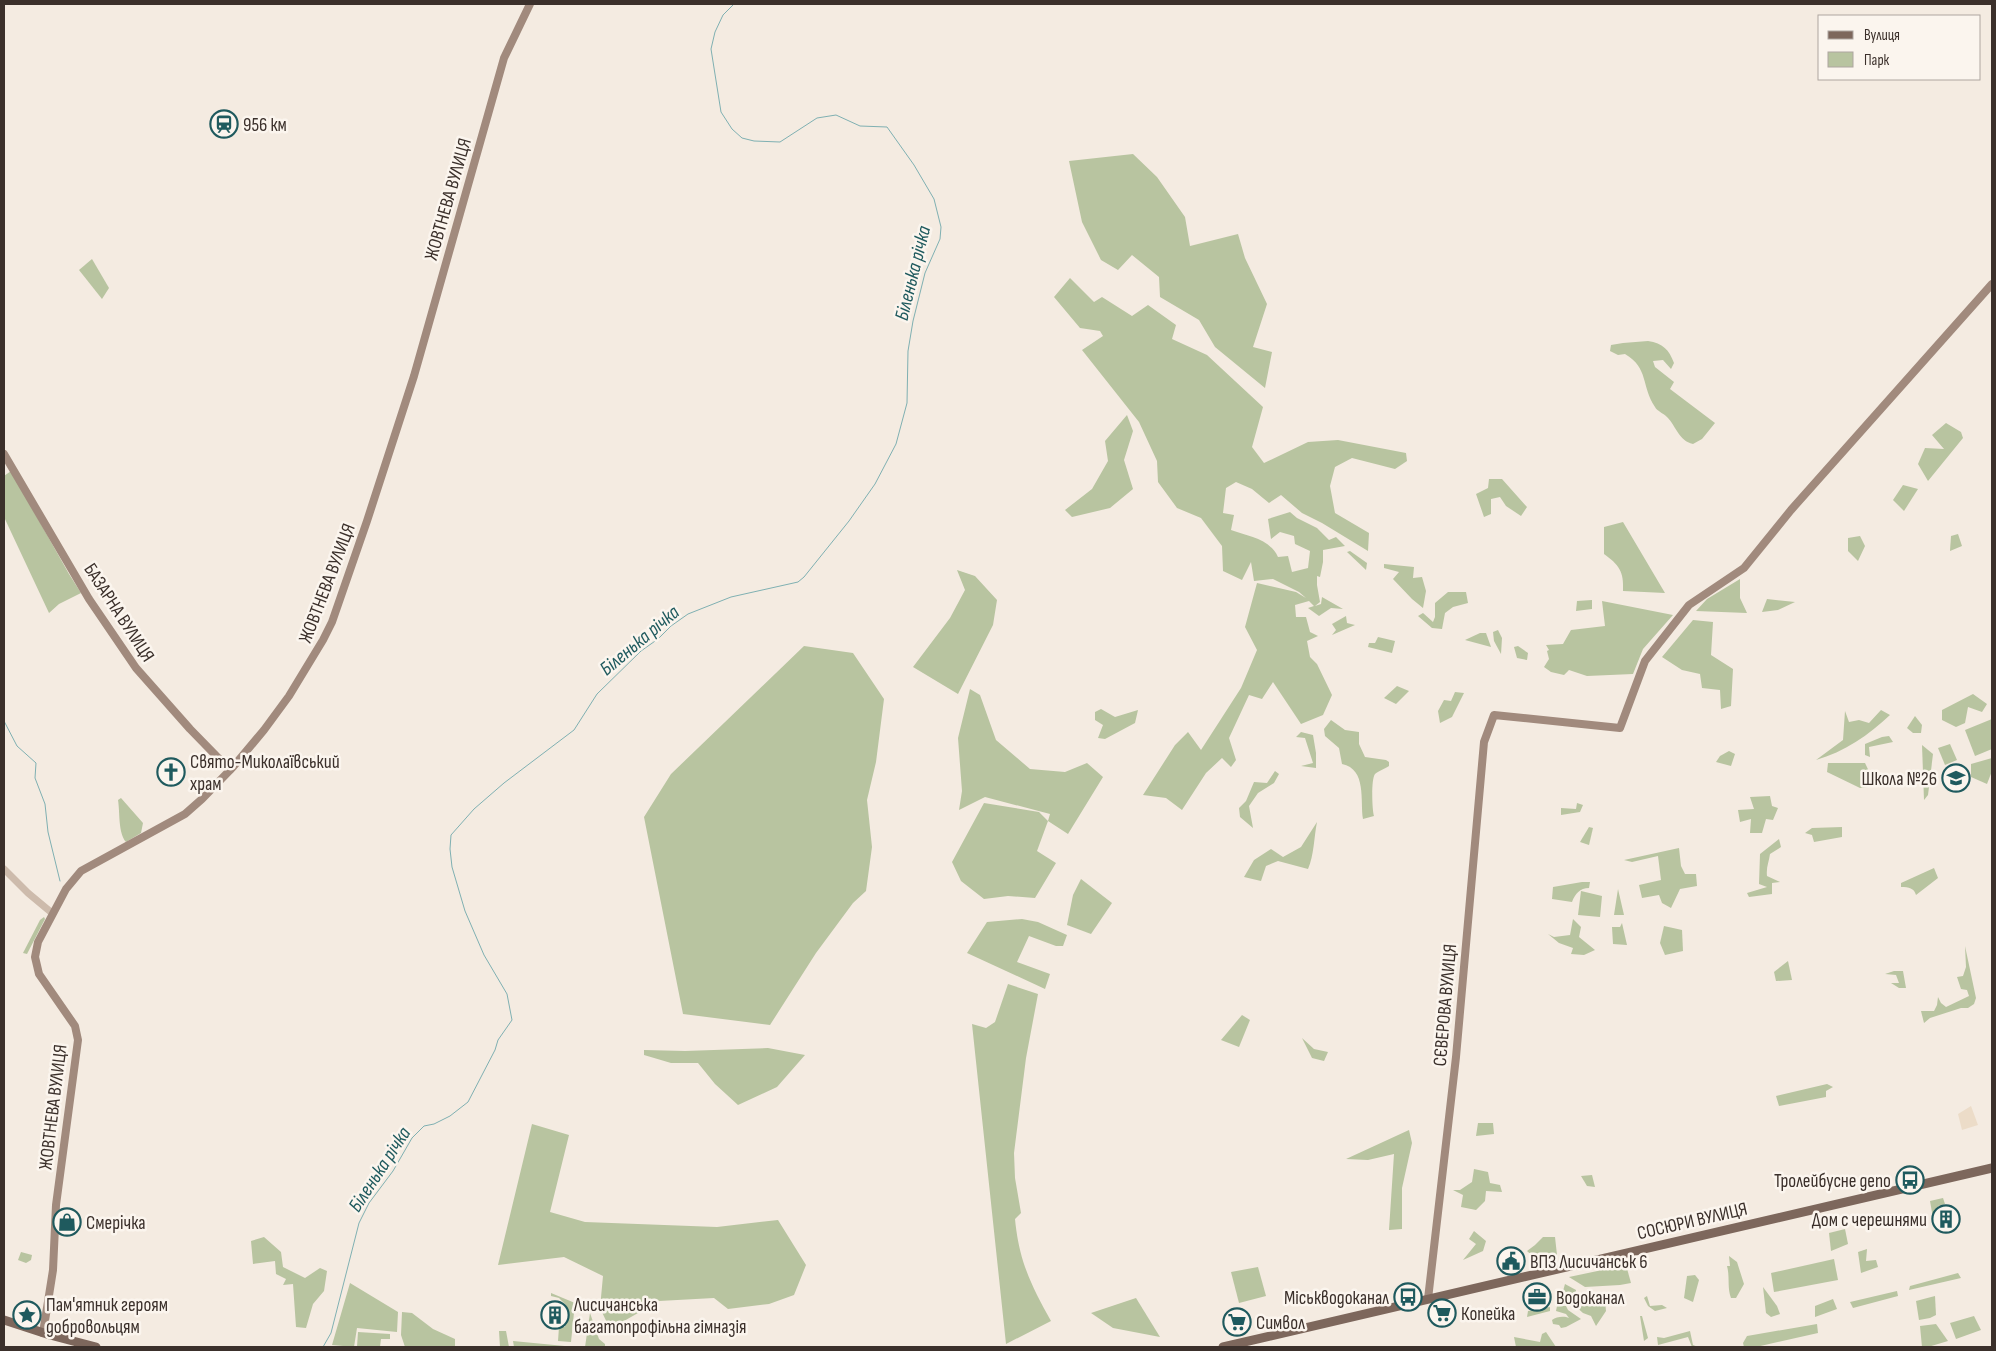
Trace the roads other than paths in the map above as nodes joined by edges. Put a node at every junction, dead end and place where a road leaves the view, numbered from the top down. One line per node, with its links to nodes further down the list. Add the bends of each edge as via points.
1 (530, 4): 4 (main road, ЖОВТНЕВА ВУЛИЦЯ, via 504,58 414,376 332,622 314,658 289,696)
2 (1992, 284): 8 (main road, СЄВЕРОВА ВУЛИЦЯ, via 1791,510 1744,568 1689,605 1645,661 1620,728 1494,715 1484,742 1456,1057)
3 (4, 454): 4 (main road, БАЗАРНА ВУЛИЦЯ, via 90,599 136,668)
4 (230, 770): 6 (main road, ЖОВТНЕВА ВУЛИЦЯ, via 185,814 81,871)
5 (4, 869): 6 (street)
6 (52, 913): 10 (main road, ЖОВТНЕВА ВУЛИЦЯ, via 38,942 36,966 75,1026 78,1040)
7 (1992, 1168): 8 (main road, СОСЮРИ ВУЛИЦЯ)
8 (1428, 1299): 12 (main road, СОСЮРИ ВУЛИЦЯ)
9 (4, 1320): 10 (main road)
10 (43, 1333): 11 (main road)
11 (96, 1347)
12 (1224, 1347)

